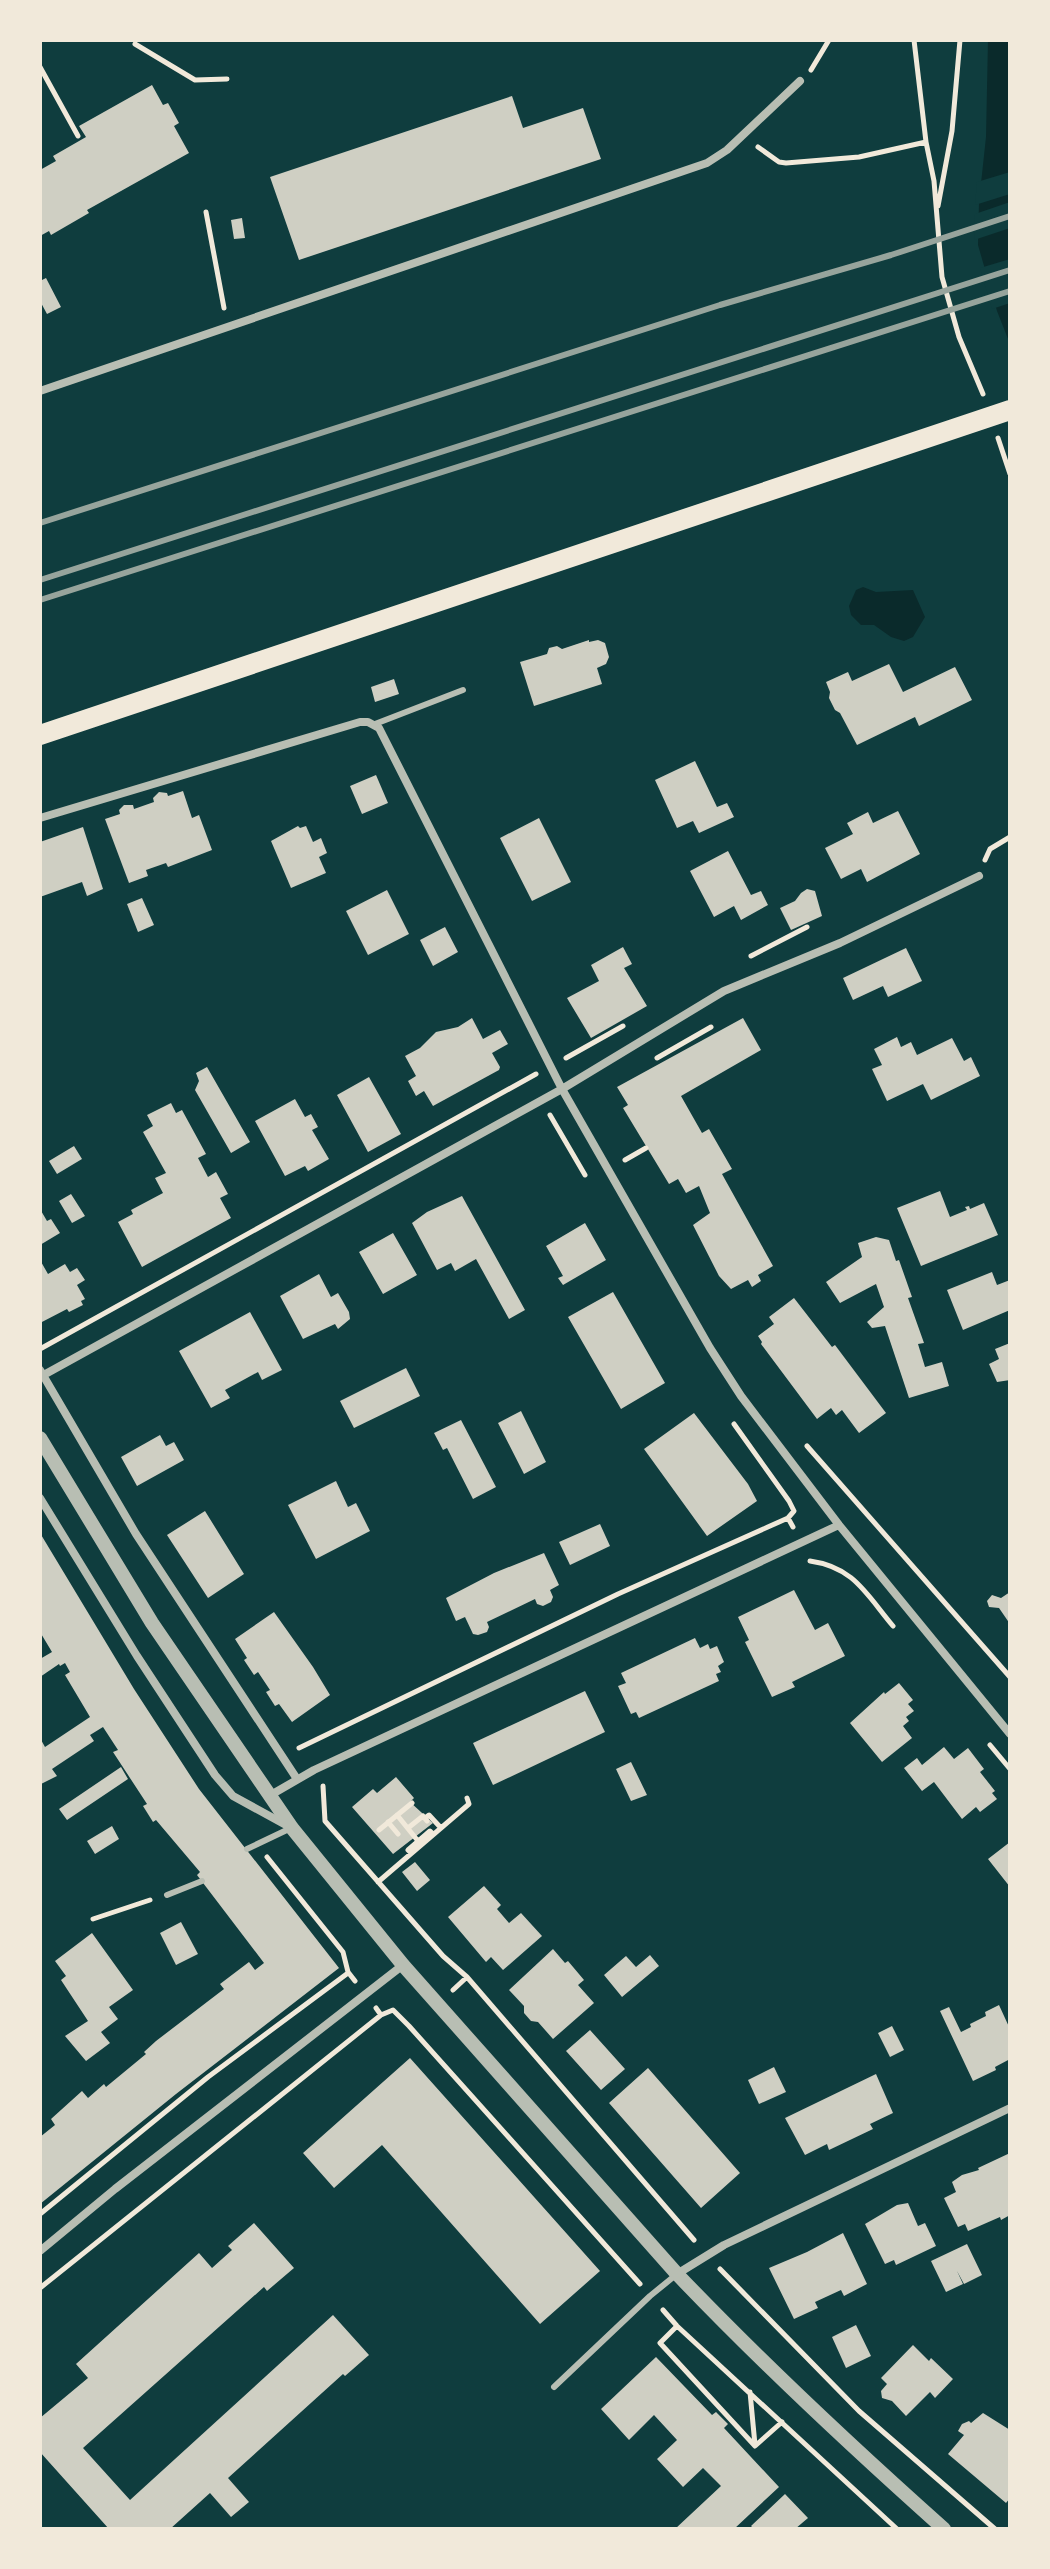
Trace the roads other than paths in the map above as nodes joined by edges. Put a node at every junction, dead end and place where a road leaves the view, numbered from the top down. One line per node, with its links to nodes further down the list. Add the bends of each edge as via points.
1 (800, 81): 2 (street, via 707,163)
2 (40, 391)
3 (1010, 410): 6 (main road)
4 (463, 690): 5 (lane)
5 (375, 724): 7 (street, via 360,722); 9 (street)
6 (40, 735)
7 (40, 818)
8 (979, 876): 9 (street, via 724,991)
9 (562, 1089): 10 (street); 13 (street, via 710,1348)
10 (41, 1374): 15 (street, via 136,1534)
11 (40, 1438): 16 (street, via 152,1623)
12 (40, 1498): 17 (street, via 215,1775 233,1796)
13 (839, 1525): 14 (street); 15 (street)
14 (1010, 1734)
15 (297, 1779): 16 (street)
16 (269, 1796): 17 (street)
17 (292, 1828): 18 (lane); 21 (street)
18 (247, 1849)
19 (202, 1881): 20 (lane)
20 (167, 1895)
21 (403, 1965): 23 (street); 24 (street)
22 (1010, 2108): 24 (street, via 706,2254)
23 (40, 2251)
24 (677, 2274): 25 (lane); 26 (street, via 845,2440)
25 (554, 2387)
26 (944, 2529)

